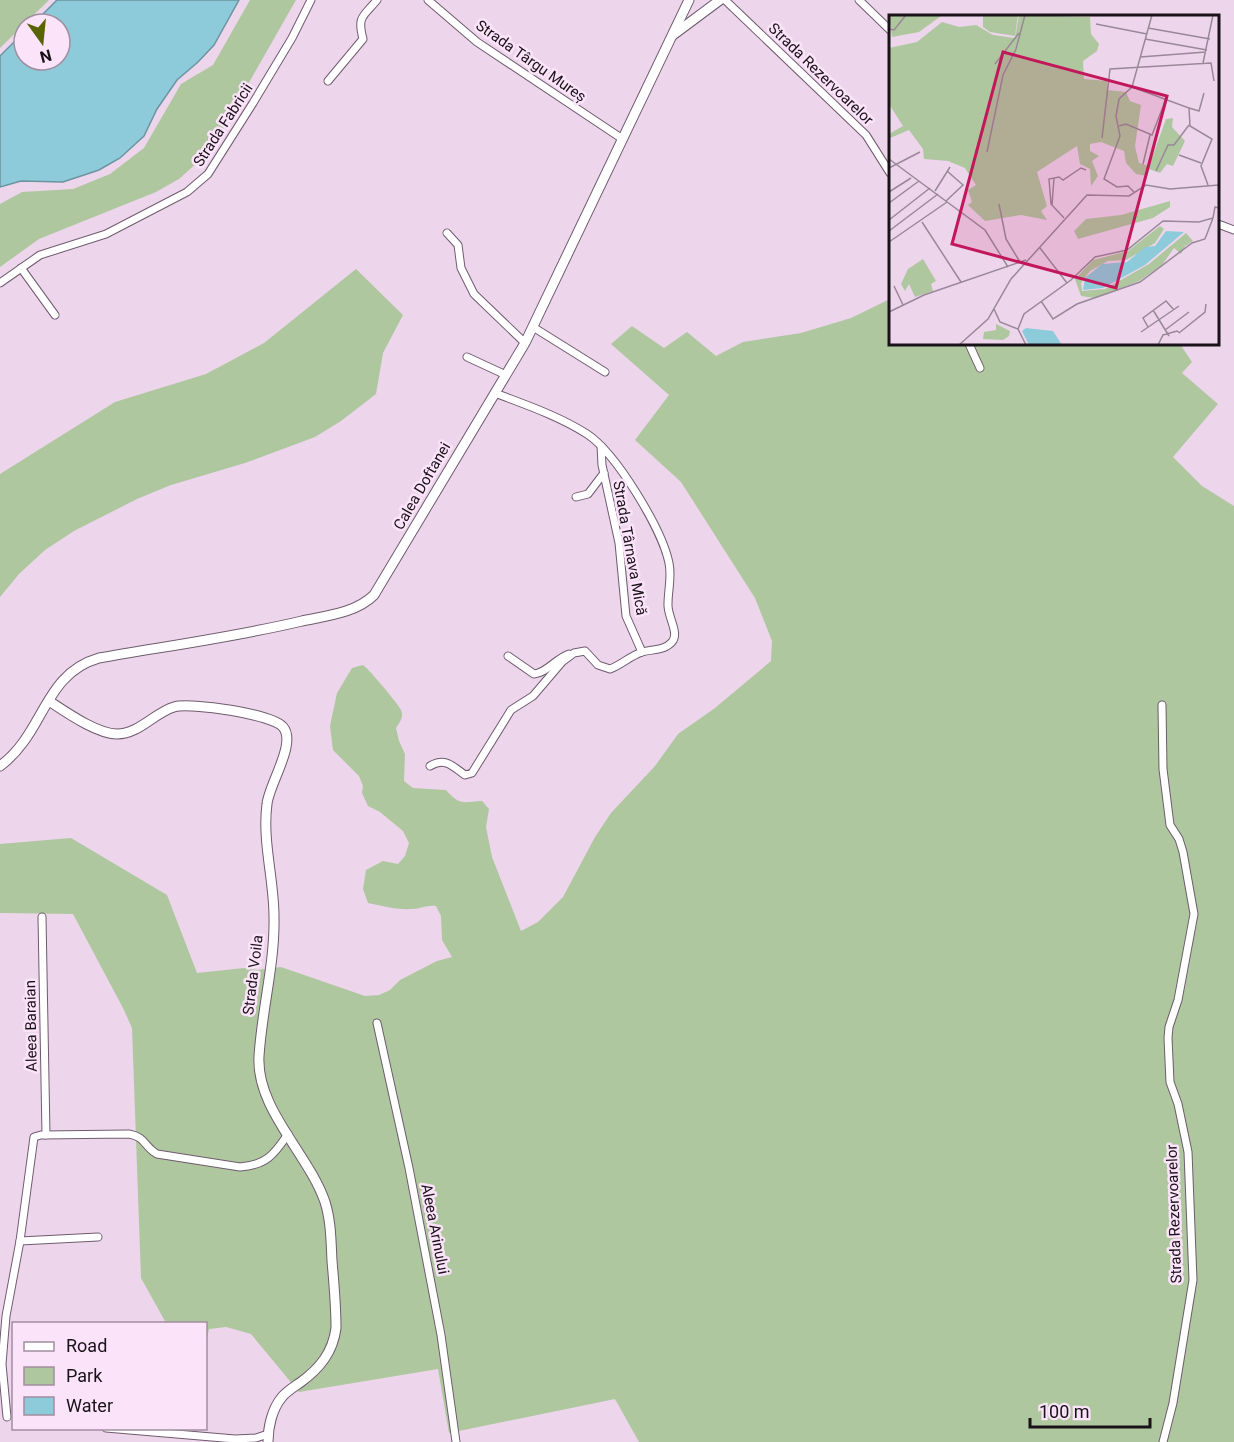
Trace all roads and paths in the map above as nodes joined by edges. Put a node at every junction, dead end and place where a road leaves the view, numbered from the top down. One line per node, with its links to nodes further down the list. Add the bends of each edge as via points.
1 (311, 0): 15 (street, Strada Fabricii, via 259,94 208,174 186,192 114,230 40,255)
2 (377, 0): 9 (street, via 360,21 363,39)
3 (428, 0): 10 (street, Strada Târgu Mureș, via 477,42)
4 (689, 0): 8 (main road, Calea Doftanei)
5 (723, 0): 8 (main road); 11 (street, Strada Rezervoarelor, via 866,135)
6 (860, 0): 7 (street)
7 (889, 28)
8 (671, 36): 10 (main road, Calea Doftanei)
9 (328, 81)
10 (621, 138): 18 (main road, Calea Doftanei)
11 (889, 170)
12 (1219, 224): 13 (street)
13 (1234, 230)
14 (447, 232): 19 (street, via 458,245 461,268 474,294)
15 (21, 268): 16 (street, Strada Fabricii); 17 (street)
16 (0, 283)
17 (56, 315)
18 (533, 327): 19 (main road, Calea Doftanei); 23 (street)
19 (525, 343): 24 (main road, Calea Doftanei)
20 (969, 345): 22 (street)
21 (467, 357): 24 (street)
22 (980, 368)
23 (605, 372)
24 (506, 375): 25 (main road, Calea Doftanei)
25 (495, 393): 26 (street, via 576,427); 32 (main road, Calea Doftanei, via 382,584 362,605 232,637 89,661 69,672)
26 (601, 446): 27 (street, Strada Târnava Mică); 29 (street, via 653,523 669,565 668,608 675,635 667,646)
27 (604, 473): 28 (street, via 588,494); 29 (street, Strada Târnava Mică, via 619,543 626,616)
28 (576, 496)
29 (642, 652): 30 (street, via 610,669 598,665 585,651)
30 (574, 653): 31 (street, via 534,674); 34 (street, via 533,696 511,710 472,773 465,775 447,761)
31 (508, 656)
32 (49, 701): 35 (main road, Calea Doftanei, via 22,746); 38 (main road, Strada Voila, via 110,734 129,732 168,709 184,705 266,718 283,727 288,738 267,801 274,918 259,1064 264,1091)
33 (1162, 705): 46 (street, Strada Rezervoarelor, via 1163,769 1170,825 1183,852 1194,914 1168,1038 1170,1082 1188,1152 1193,1280 1173,1403)
34 (430, 765)
35 (0, 766)
36 (42, 916): 39 (street, Aleea Baraian)
37 (377, 1023): 45 (street, Aleea Arinului, via 439,1324)
38 (288, 1134): 39 (street, via 265,1161 240,1167 157,1154 141,1137 129,1134); 44 (main road, Strada Voila, via 325,1203 336,1328 335,1340 321,1364 278,1403)
39 (46, 1135): 41 (street, via 37,1135 33,1140)
40 (98, 1237): 41 (street)
41 (20, 1241): 42 (street, via 2,1364)
42 (7, 1416)
43 (129, 1430): 44 (street)
44 (268, 1438)
45 (456, 1442)
46 (1162, 1442)

